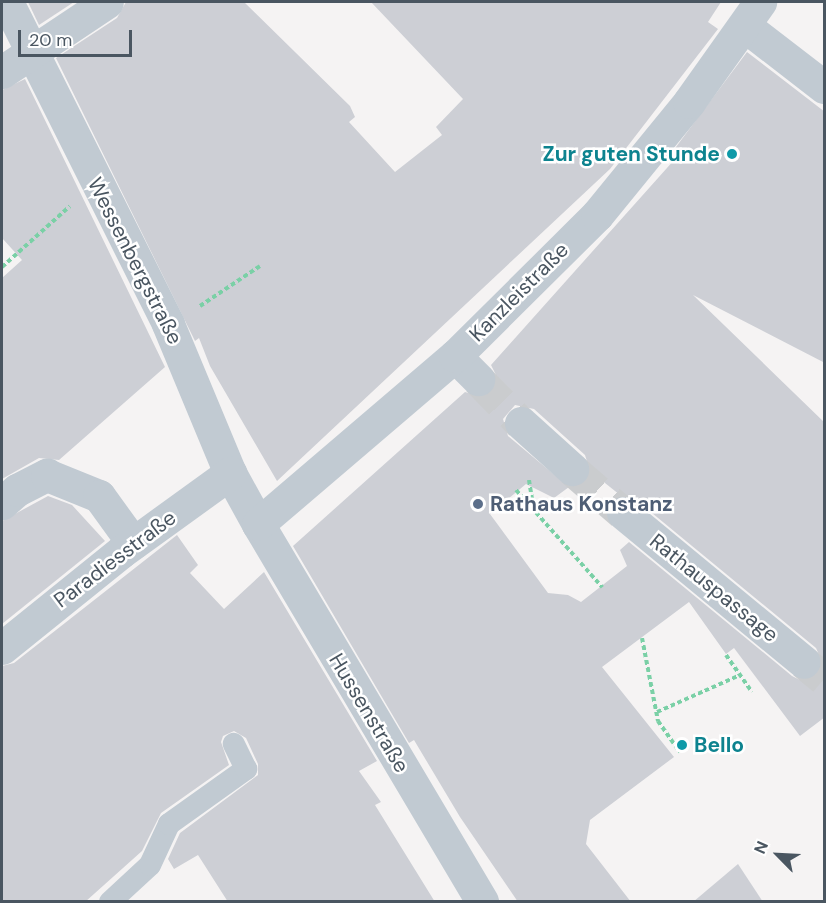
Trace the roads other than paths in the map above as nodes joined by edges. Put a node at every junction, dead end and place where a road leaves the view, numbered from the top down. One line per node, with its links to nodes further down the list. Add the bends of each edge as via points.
1 (7, 2): 4 (street, Wessenbergstraße)
2 (107, 2): 4 (street)
3 (753, 14): 6 (street); 7 (street, Kanzleistraße, via 689,102 597,215)
4 (31, 54): 5 (street); 11 (street, Wessenbergstraße, via 168,324)
5 (2, 72)
6 (825, 87)
7 (455, 356): 8 (street); 14 (street, Kanzleistraße)
8 (478, 379)
9 (521, 423): 10 (street)
10 (572, 469)
11 (230, 473): 14 (street, Wessenbergstraße); 15 (street, Paradiesstraße)
12 (2, 503): 15 (street, via 17,490 47,475 99,496)
13 (623, 513): 17 (street, Rathauspassage)
14 (258, 524): 20 (street, Hussenstraße)
15 (133, 543): 16 (street, Paradiesstraße)
16 (2, 648)
17 (804, 662)
18 (234, 744): 19 (lane, via 246,769 169,824 150,865)
19 (110, 902)
20 (482, 902)

